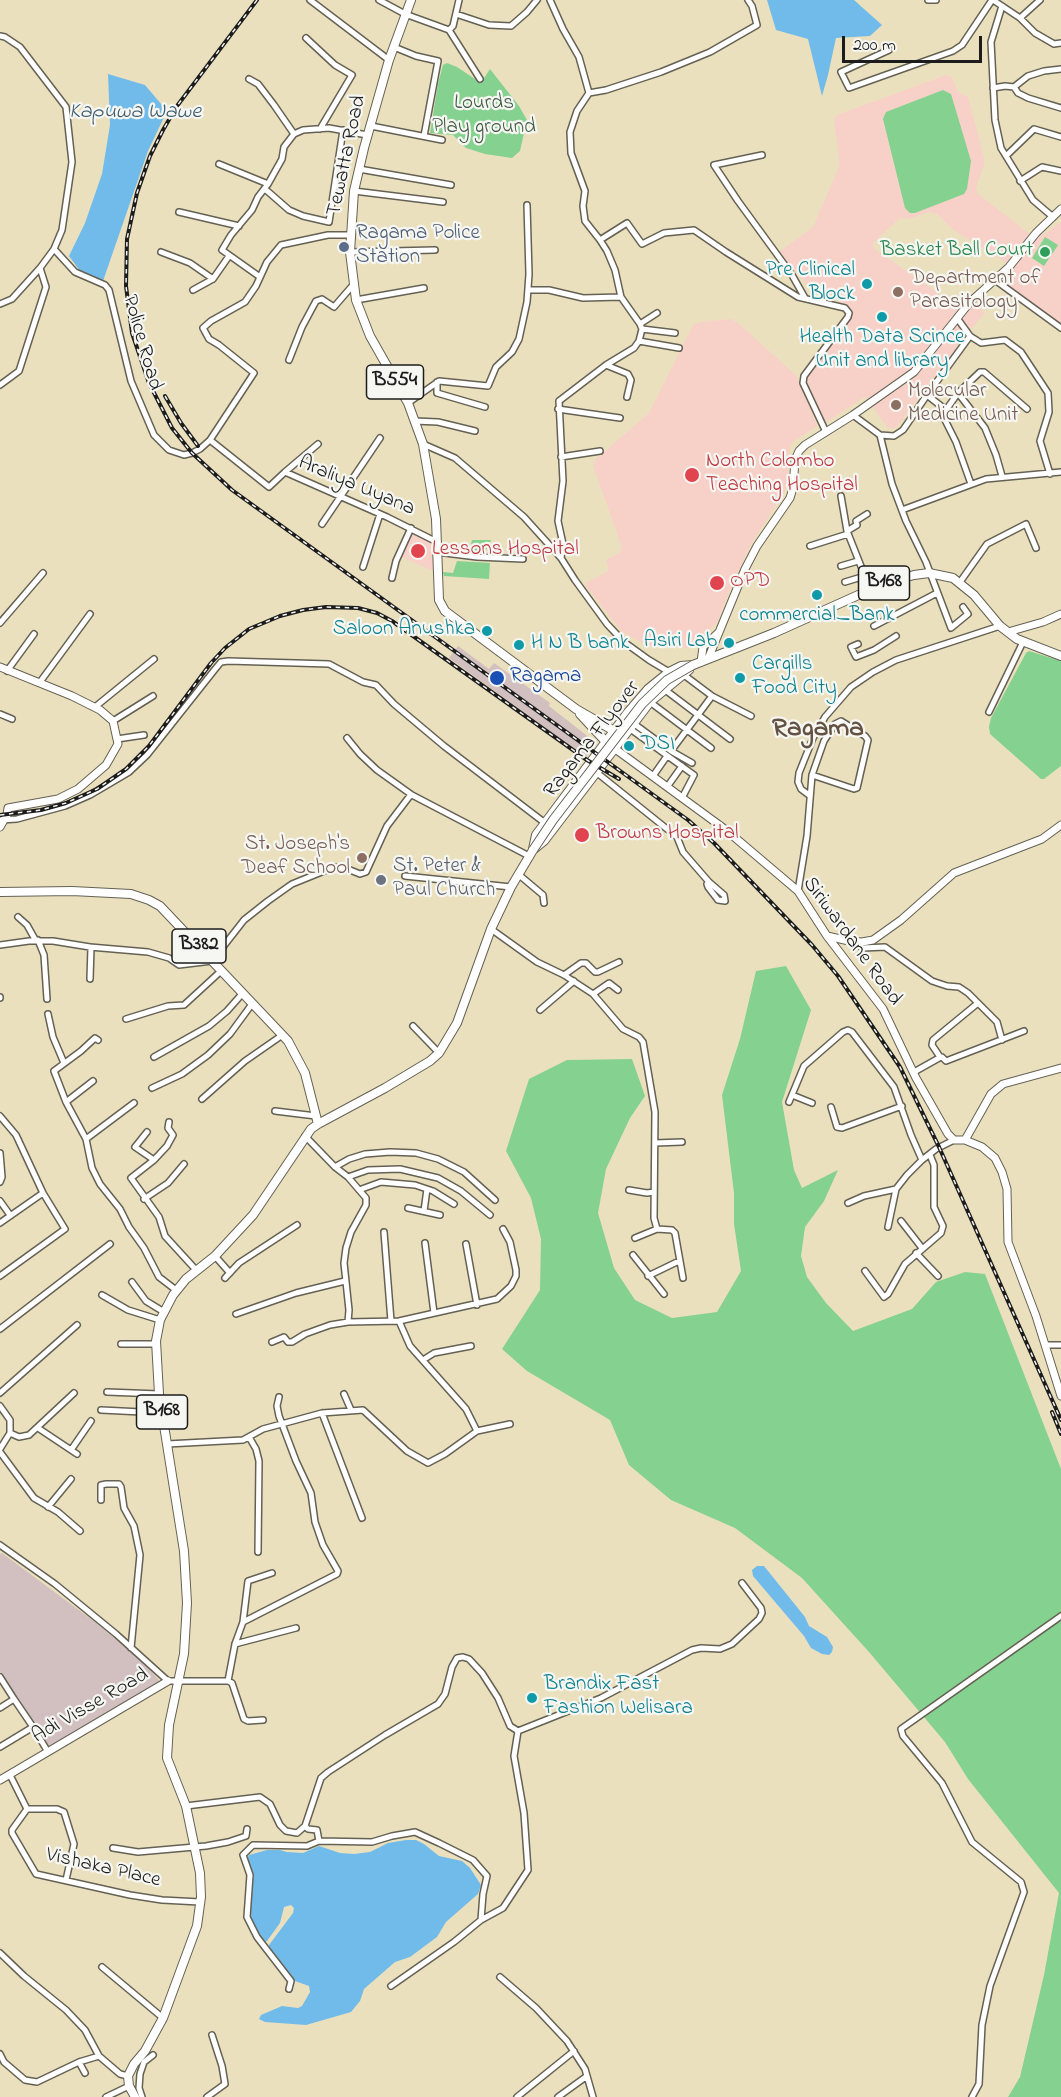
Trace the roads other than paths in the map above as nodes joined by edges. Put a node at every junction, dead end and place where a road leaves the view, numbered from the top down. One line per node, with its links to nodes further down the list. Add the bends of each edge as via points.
1 (310, 0): 22 (street)
2 (379, 0): 13 (street)
3 (411, 0): 13 (main road, Tewatta Road / B554)
4 (459, 0): 14 (street)
5 (537, 0): 14 (street, via 511,26 489,25)
6 (550, 0): 28 (street, via 579,57)
7 (748, 0): 28 (street, via 757,25 710,52 661,72)
8 (928, 0): 9 (street)
9 (936, 0)
10 (993, 0): 12 (street); 21 (street, via 962,45 953,51 849,88 841,72)
11 (1040, 0): 15 (street)
12 (1002, 6): 15 (street); 27 (street, via 992,42)
13 (405, 14): 16 (street); 20 (main road, Tewatta Road / B554)
14 (456, 14): 16 (street)
15 (1020, 18): 19 (street, via 1035,33 1054,44)
16 (449, 30): 25 (street)
17 (0, 36): 55 (street, via 20,47 66,107 72,162 62,231)
18 (306, 38): 31 (street, via 352,75)
19 (1061, 43)
20 (394, 47): 22 (main road, Tewatta Road / B554); 35 (street, via 438,61)
21 (889, 50)
22 (389, 60): 30 (main road, Tewatta Road / B554)
23 (1061, 69): 26 (street, via 1028,76)
24 (249, 79): 33 (street, via 258,84)
25 (480, 79)
26 (1014, 87): 27 (street); 29 (street, via 1028,98)
27 (993, 88): 39 (street, via 995,120)
28 (588, 93): 54 (street, via 570,132 571,153 585,191 585,221)
29 (1061, 108)
30 (371, 126): 34 (main road, Tewatta Road / B554); 35 (street)
31 (320, 129): 32 (street); 33 (street)
32 (343, 130): 34 (street); 45 (street, via 329,222 289,210)
33 (294, 134): 45 (street)
34 (367, 135): 41 (main road, Tewatta Road / B554)
35 (424, 136): 37 (street)
36 (1061, 137): 39 (street, via 1034,129)
37 (442, 140)
38 (762, 155): 69 (street, via 714,165)
39 (1006, 156): 43 (street)
40 (219, 164): 45 (street)
41 (359, 169): 44 (street); 46 (main road, Tewatta Road / B554)
42 (1061, 171): 43 (street, via 1042,166)
43 (1020, 181): 51 (street, via 1033,200)
44 (451, 185)
45 (266, 187): 52 (street)
46 (354, 191): 47 (street); 53 (main road, Tewatta Road / B554)
47 (443, 202)
48 (526, 205): 67 (street)
49 (1061, 208): 51 (street)
50 (178, 212): 52 (street)
51 (1053, 217): 63 (street)
52 (239, 226): 59 (street, via 222,250)
53 (350, 236): 58 (main road, Tewatta Road / B554); 61 (street, via 328,235 280,245)
54 (600, 240): 68 (street, via 615,270); 69 (street, via 627,224 642,244 664,233 694,230)
55 (54, 249): 60 (street); 99 (street, Police Road, via 75,272 109,290 131,381 154,435 169,450 184,455)
56 (435, 250): 58 (street)
57 (161, 252): 62 (street, via 190,263)
58 (350, 252): 64 (main road, Tewatta Road / B554)
59 (229, 256): 61 (street); 62 (street)
60 (40, 268): 71 (street, via 12,299); 83 (street, via 46,287 19,371)
61 (260, 277): 99 (street, Police Road, via 245,302 203,328 209,339 254,373)
62 (213, 279): 66 (street)
63 (995, 280): 73 (street); 75 (street)
64 (353, 285): 70 (main road, Tewatta Road / B554); 80 (street, via 334,307 322,299 316,301)
65 (424, 288): 70 (street)
66 (193, 290)
67 (528, 290): 68 (street, via 549,290 583,298); 82 (street, via 519,339 496,367 488,386)
68 (621, 297): 74 (street)
69 (805, 298): 96 (street, via 845,308 849,314 804,376 803,383)
70 (356, 300): 87 (main road, Tewatta Road / B554, via 370,336)
71 (0, 304)
72 (657, 313): 74 (street)
73 (957, 318): 77 (street); 92 (street, via 914,372)
74 (641, 327): 76 (street); 78 (street)
75 (1061, 328)
76 (675, 333)
77 (970, 336): 85 (street); 106 (street, via 981,343 1005,340 1021,352 1048,393 1049,412 1040,441)
78 (639, 340): 79 (street); 81 (street)
79 (679, 348)
80 (289, 360)
81 (606, 365): 86 (street, via 628,374 631,380); 90 (street, via 563,397)
82 (437, 382): 87 (street); 88 (street, via 437,393)
83 (0, 385)
84 (958, 393): 89 (street, via 984,372); 91 (street); 107 (street, via 985,428)
85 (927, 395): 91 (street); 97 (street, via 899,434)
86 (627, 397)
87 (408, 403): 94 (main road, Tewatta Road / B554)
88 (484, 407)
89 (1027, 408)
90 (558, 409): 93 (street); 103 (street)
91 (946, 410): 108 (street, via 945,420)
92 (853, 416): 96 (street); 97 (street)
93 (620, 418)
94 (414, 421): 95 (street); 101 (main road, Tewatta Road / B554)
95 (475, 431)
96 (826, 432): 145 (street, via 799,451 790,498 753,554 720,631 704,647)
97 (880, 435): 111 (street)
98 (380, 438): 110 (street)
99 (210, 440): 104 (street, Araliya Uyana, via 269,487)
100 (318, 444): 104 (street)
101 (423, 444): 118 (main road, Tewatta Road / B554); 120 (street, via 455,458 524,517)
102 (600, 451): 103 (street)
103 (561, 457): 120 (street)
104 (285, 472): 110 (street, Araliya Uyana)
105 (1061, 472): 106 (street)
106 (1050, 474): 107 (street)
107 (1002, 476): 108 (street)
108 (971, 484): 111 (street)
109 (841, 496): 116 (street)
110 (341, 497): 112 (street, Araliya Uyana); 114 (street)
111 (902, 510): 126 (street)
112 (380, 514): 115 (street, Araliya Uyana); 124 (street)
113 (867, 514): 116 (street)
114 (322, 524)
115 (411, 528): 118 (street, Araliya Uyana); 128 (street)
116 (848, 532): 117 (street); 122 (street)
117 (810, 546)
118 (437, 547): 121 (street, via 477,557); 155 (main road, Tewatta Road / B554, via 439,600 445,611)
119 (1036, 548): 130 (street, via 1026,524 987,544)
120 (561, 558): 147 (street, via 624,642)
121 (523, 560)
122 (858, 561): 123 (street); 127 (street)
123 (841, 566)
124 (363, 567)
125 (43, 573): 136 (street)
126 (929, 573): 130 (main road, B168); 131 (main road, B168); 132 (street)
127 (865, 576): 129 (street); 131 (street)
128 (392, 578)
129 (845, 582)
130 (960, 582): 138 (main road)
131 (870, 589): 145 (main road, B168)
132 (937, 593): 133 (street, via 951,628 968,614); 137 (street)
133 (963, 607)
134 (90, 614): 149 (street)
135 (1061, 614): 138 (street, via 1043,622)
136 (0, 623)
137 (874, 626)
138 (1004, 629): 141 (main road); 181 (street, via 896,660 851,687 825,717 799,773 801,789)
139 (34, 634): 146 (street)
140 (896, 636): 142 (street, via 856,657 851,647)
141 (1023, 642): 143 (main road); 156 (street)
142 (858, 644)
143 (1061, 656)
144 (154, 659): 154 (street)
145 (701, 662): 147 (main road, B168); 148 (main road, B168); 187 (main road, Ragama Flyover / B168, bridge, via 667,680 646,699)
146 (4, 669): 149 (street)
147 (669, 672): 163 (main road, B168, via 648,689)
148 (684, 675): 150 (main road, B168); 152 (street)
149 (40, 682): 154 (street)
150 (664, 689): 153 (main road, B168); 158 (street)
151 (153, 696): 161 (street)
152 (711, 696): 158 (street); 159 (street)
153 (650, 702): 162 (main road, B168); 164 (street)
154 (95, 707): 161 (street)
155 (576, 709): 163 (main road, Tewatta Road / B554); 170 (main road, Tewatta Road / B554)
156 (989, 712)
157 (0, 714): 160 (street)
158 (697, 715): 164 (street); 168 (street)
159 (751, 716)
160 (12, 719)
161 (113, 721): 169 (street)
162 (631, 725): 166 (main road, B168); 173 (street)
163 (615, 730): 166 (main road, Tewatta Road); 170 (main road, B168)
164 (687, 730): 172 (street); 173 (street)
165 (144, 735): 169 (street)
166 (623, 736): 171 (main road, B168)
167 (347, 738): 180 (street, via 377,770)
168 (730, 738)
169 (117, 739): 183 (street, via 114,754 106,765 78,789 58,799)
170 (606, 742): 171 (main road, Tewatta Road); 185 (main road, B168)
171 (614, 748): 176 (main road, B168); 178 (street, Siriwardane Road)
172 (711, 748)
173 (669, 753): 174 (street); 175 (street); 178 (street)
174 (692, 764)
175 (682, 766): 179 (street); 182 (street, via 694,777)
176 (596, 772): 187 (main road, B168); 190 (street, via 677,837 683,852)
177 (812, 775): 177 (street, via 857,788 868,740 841,721 835,724 824,741); 181 (street)
178 (652, 776): 179 (street, Siriwardane Road)
179 (667, 787): 182 (street, Siriwardane Road)
180 (412, 795): 187 (street); 202 (street, via 387,826 366,873 334,867 292,885 244,920)
181 (809, 795): 192 (street)
182 (682, 798): 192 (street, Siriwardane Road)
183 (4, 807): 184 (street)
184 (1, 822): 185 (street, via 65,806 129,772 216,668 228,661 329,664 376,685 444,746)
185 (545, 823): 187 (main road, B168, via 536,835)
186 (1061, 825): 199 (street, via 1042,839 954,873 873,940)
187 (531, 853): 188 (main road, B168)
188 (518, 874): 191 (main road, B168); 194 (street, via 543,895)
189 (405, 876): 191 (street)
190 (709, 882)
191 (511, 886): 196 (main road, B168)
192 (798, 891): 197 (street, Siriwardane Road)
193 (0, 892): 202 (main road, B382, via 72,891 141,897 164,910)
194 (544, 903)
195 (18, 917): 198 (street)
196 (491, 929): 205 (street, via 537,962); 222 (main road, B168, via 457,1023)
197 (827, 936): 199 (street); 227 (street, Siriwardane Road, via 883,1009)
198 (37, 940): 200 (street); 201 (street); 211 (street, via 44,955)
199 (849, 942): 212 (street, via 863,948 885,947 932,981 959,987)
200 (0, 945)
201 (91, 947): 202 (street, via 148,952 179,965); 206 (street)
202 (212, 961): 204 (main road, B382)
203 (620, 962): 205 (street, via 598,972 581,963)
204 (221, 971): 209 (main road, B382); 216 (street, via 184,1005)
205 (564, 975): 207 (street)
206 (90, 979)
207 (574, 981): 210 (street); 214 (street)
208 (618, 990): 210 (street, via 609,983)
209 (242, 994): 213 (main road, B382); 223 (street, via 210,1026)
210 (593, 994): 248 (street, via 623,1029 643,1042)
211 (47, 999)
212 (978, 1003): 221 (street, via 997,1022); 224 (street, via 933,1040)
213 (252, 1004): 219 (main road, B382); 229 (street, via 208,1055 182,1074)
214 (540, 1010)
215 (48, 1014): 225 (street)
216 (126, 1019)
217 (413, 1026): 222 (street)
218 (1024, 1031): 221 (street)
219 (281, 1036): 231 (street); 240 (main road, B382, via 301,1062)
220 (98, 1040): 225 (street, via 95,1038)
221 (1002, 1040): 224 (street, via 946,1061)
222 (439, 1053): 240 (main road, B168, via 385,1088)
223 (154, 1057)
224 (940, 1057): 227 (street)
225 (64, 1064): 232 (street, via 54,1071)
226 (1061, 1068): 246 (street, via 1003,1084 992,1094)
227 (914, 1072): 245 (street, Siriwardane Road)
228 (93, 1082): 232 (street)
229 (152, 1088)
230 (792, 1095): 233 (street); 235 (street); 236 (street, via 804,1066 848,1030 894,1087)
231 (202, 1099)
232 (66, 1102): 244 (street)
233 (789, 1102)
234 (134, 1103): 244 (street)
235 (812, 1103)
236 (902, 1106): 237 (street, via 842,1128 837,1127); 252 (street)
237 (831, 1107)
238 (275, 1111): 240 (street)
239 (0, 1116): 262 (street, via 16,1136)
240 (317, 1120): 243 (main road, B168)
241 (169, 1122): 251 (street, via 173,1135)
242 (147, 1132): 251 (street, via 135,1147)
243 (305, 1136): 254 (street); 287 (main road, B168, via 253,1215)
244 (86, 1140): 299 (street, via 100,1184 120,1209 159,1277)
245 (954, 1140): 246 (street); 250 (street)
246 (965, 1140): 314 (street, via 989,1152 1002,1172 1007,1189 1008,1242)
247 (682, 1142): 248 (street)
248 (656, 1143): 261 (street)
249 (0, 1154): 256 (street)
250 (930, 1155): 252 (street); 284 (street, via 934,1165 934,1207 943,1226 941,1233)
251 (154, 1160): 263 (street, via 131,1180)
252 (922, 1160): 258 (street)
253 (184, 1164): 263 (street, via 168,1183)
254 (335, 1167): 255 (street); 264 (street, via 365,1154 416,1153 464,1172)
255 (348, 1177): 259 (street); 272 (street, via 368,1170 400,1169 438,1178)
256 (0, 1182)
257 (427, 1189): 259 (street, via 381,1182); 267 (street); 269 (street)
258 (896, 1189): 266 (street); 276 (street)
259 (359, 1190): 297 (street, via 366,1205 346,1248)
260 (629, 1190): 261 (street)
261 (654, 1192): 278 (street)
262 (43, 1193): 270 (street); 292 (street, via 64,1229)
263 (144, 1199): 289 (street, via 159,1217 165,1236)
264 (495, 1200)
265 (0, 1201): 270 (street)
266 (848, 1203)
267 (454, 1204)
268 (408, 1208): 269 (street)
269 (424, 1210): 271 (street)
270 (10, 1215): 274 (street)
271 (440, 1215)
272 (490, 1215)
273 (901, 1221): 284 (street)
274 (0, 1223)
275 (297, 1225): 291 (street)
276 (888, 1227)
277 (502, 1228): 302 (street, via 510,1242 516,1276 497,1299)
278 (657, 1229): 280 (street); 288 (street, via 675,1233)
279 (384, 1232): 306 (street)
280 (635, 1238)
281 (424, 1243): 303 (street)
282 (110, 1244): 310 (street)
283 (466, 1244): 302 (street)
284 (922, 1248): 285 (street)
285 (916, 1253): 290 (street, via 884,1297); 294 (street)
286 (633, 1255): 293 (street)
287 (215, 1256): 289 (main road, B168); 291 (street)
288 (679, 1261): 293 (street); 296 (street)
289 (197, 1271): 299 (main road, B168)
290 (865, 1271)
291 (230, 1273): 295 (street)
292 (0, 1276)
293 (648, 1276): 300 (street)
294 (938, 1276)
295 (225, 1278)
296 (683, 1278)
297 (345, 1281): 304 (street); 308 (street)
298 (132, 1282): 305 (street)
299 (176, 1290): 305 (main road, B168)
300 (664, 1294)
301 (102, 1295): 305 (street, via 128,1310)
302 (477, 1305): 303 (street)
303 (434, 1313): 307 (street)
304 (236, 1314)
305 (162, 1316): 313 (main road, B168)
306 (391, 1321): 307 (street); 308 (street)
307 (399, 1321): 317 (street, via 410,1346)
308 (348, 1322): 311 (street, via 330,1325 292,1342 284,1337)
309 (77, 1325): 319 (street)
310 (0, 1329)
311 (272, 1342)
312 (122, 1344): 313 (street)
313 (156, 1344): 321 (main road, B168)
314 (1045, 1345): 315 (street); 323 (street)
315 (1061, 1345)
316 (471, 1346): 317 (street, via 434,1353)
317 (423, 1360): 334 (street, via 466,1409)
318 (107, 1392): 321 (street)
319 (0, 1393)
320 (74, 1393): 333 (street)
321 (159, 1394): 328 (main road, B168)
322 (344, 1394): 327 (street)
323 (1061, 1395)
324 (279, 1397): 331 (street)
325 (0, 1406): 335 (street, via 10,1420)
326 (101, 1410): 328 (street)
327 (351, 1410): 329 (street); 334 (street, via 363,1410 407,1451 428,1462)
328 (162, 1413): 337 (main road, B168)
329 (322, 1413): 331 (street); 344 (street)
330 (91, 1420): 339 (street)
331 (282, 1424): 336 (street); 351 (street, via 311,1493 323,1545 338,1571)
332 (510, 1424): 334 (street)
333 (38, 1428): 335 (street, via 29,1436); 339 (street)
334 (477, 1431)
335 (10, 1433): 338 (street)
336 (249, 1437): 337 (street, via 236,1442); 347 (street, via 259,1461)
337 (167, 1444): 356 (main road, B168, via 187,1578)
338 (0, 1450): 343 (street, via 34,1498)
339 (71, 1450): 340 (street)
340 (77, 1454)
341 (71, 1479): 343 (street)
342 (101, 1500): 354 (street, via 101,1485 119,1484 140,1556)
343 (48, 1507): 345 (street)
344 (362, 1518)
345 (80, 1531)
346 (0, 1547): 354 (street, via 55,1584)
347 (258, 1552)
348 (272, 1573): 351 (street, via 248,1581)
349 (742, 1583): 363 (street, via 762,1613 732,1644 720,1649 692,1650 601,1698)
350 (1061, 1616): 400 (street, via 901,1729 942,1783 972,1842 1021,1882 1024,1892 990,1986 981,2025 979,2084)
351 (243, 1622): 353 (street)
352 (296, 1628): 353 (street)
353 (235, 1644): 357 (street)
354 (131, 1648): 358 (street)
355 (0, 1677): 359 (street)
356 (179, 1681): 357 (street); 358 (street); 368 (main road, B168, via 169,1725 167,1758)
357 (228, 1681): 361 (street, via 244,1719)
358 (168, 1682): 365 (street, Adi Visse Road)
359 (14, 1700): 360 (street); 362 (street)
360 (0, 1708)
361 (263, 1720)
362 (33, 1727): 364 (street); 365 (street)
363 (518, 1731): 370 (street, via 510,1726 482,1673 469,1659 457,1658 438,1704 321,1778); 377 (street, via 514,1756 528,1870 504,1908)
364 (0, 1747)
365 (48, 1752): 366 (street, Adi Visse Road)
366 (10, 1775): 367 (street, Adi Visse Road); 369 (street)
367 (0, 1780)
368 (186, 1806): 370 (street, via 260,1797 270,1804 286,1831 297,1833); 373 (main road, B168)
369 (27, 1809): 375 (street, Vishaka Place, via 12,1833 36,1874); 375 (street, via 64,1812 74,1844)
370 (305, 1826): 372 (street, via 317,1830)
371 (247, 1829): 373 (street, via 246,1836)
372 (319, 1841): 377 (street, via 372,1842 416,1832 439,1843 473,1860 487,1876); 382 (street, via 307,1846 253,1845 243,1856 249,1875 247,1917 257,1937 291,1981)
373 (195, 1847): 374 (street, via 138,1852); 376 (main road, B168)
374 (113, 1848)
375 (66, 1880): 376 (street, Vishaka Place, via 130,1895)
376 (200, 1902): 383 (main road, B168, via 197,1926)
377 (481, 1920): 381 (street)
378 (0, 1953): 388 (street, via 66,2010 85,2030)
379 (102, 1967): 383 (street)
380 (500, 1977): 385 (street, via 536,2008)
381 (391, 1986)
382 (289, 1989)
383 (163, 2018): 391 (main road, B168)
384 (212, 2035): 396 (street, via 225,2084)
385 (574, 2051): 392 (street); 397 (street)
386 (0, 2054): 389 (street, via 25,2080 37,2082)
387 (153, 2055): 395 (street, via 144,2062)
388 (99, 2056): 389 (street); 391 (street)
389 (79, 2062): 390 (street)
390 (85, 2073)
391 (128, 2076): 393 (main road)
392 (587, 2076): 398 (street); 399 (street)
393 (129, 2086): 394 (street); 395 (main road)
394 (106, 2097)
395 (136, 2097)
396 (207, 2097)
397 (517, 2097)
398 (558, 2097)
399 (592, 2097)
400 (972, 2097)

